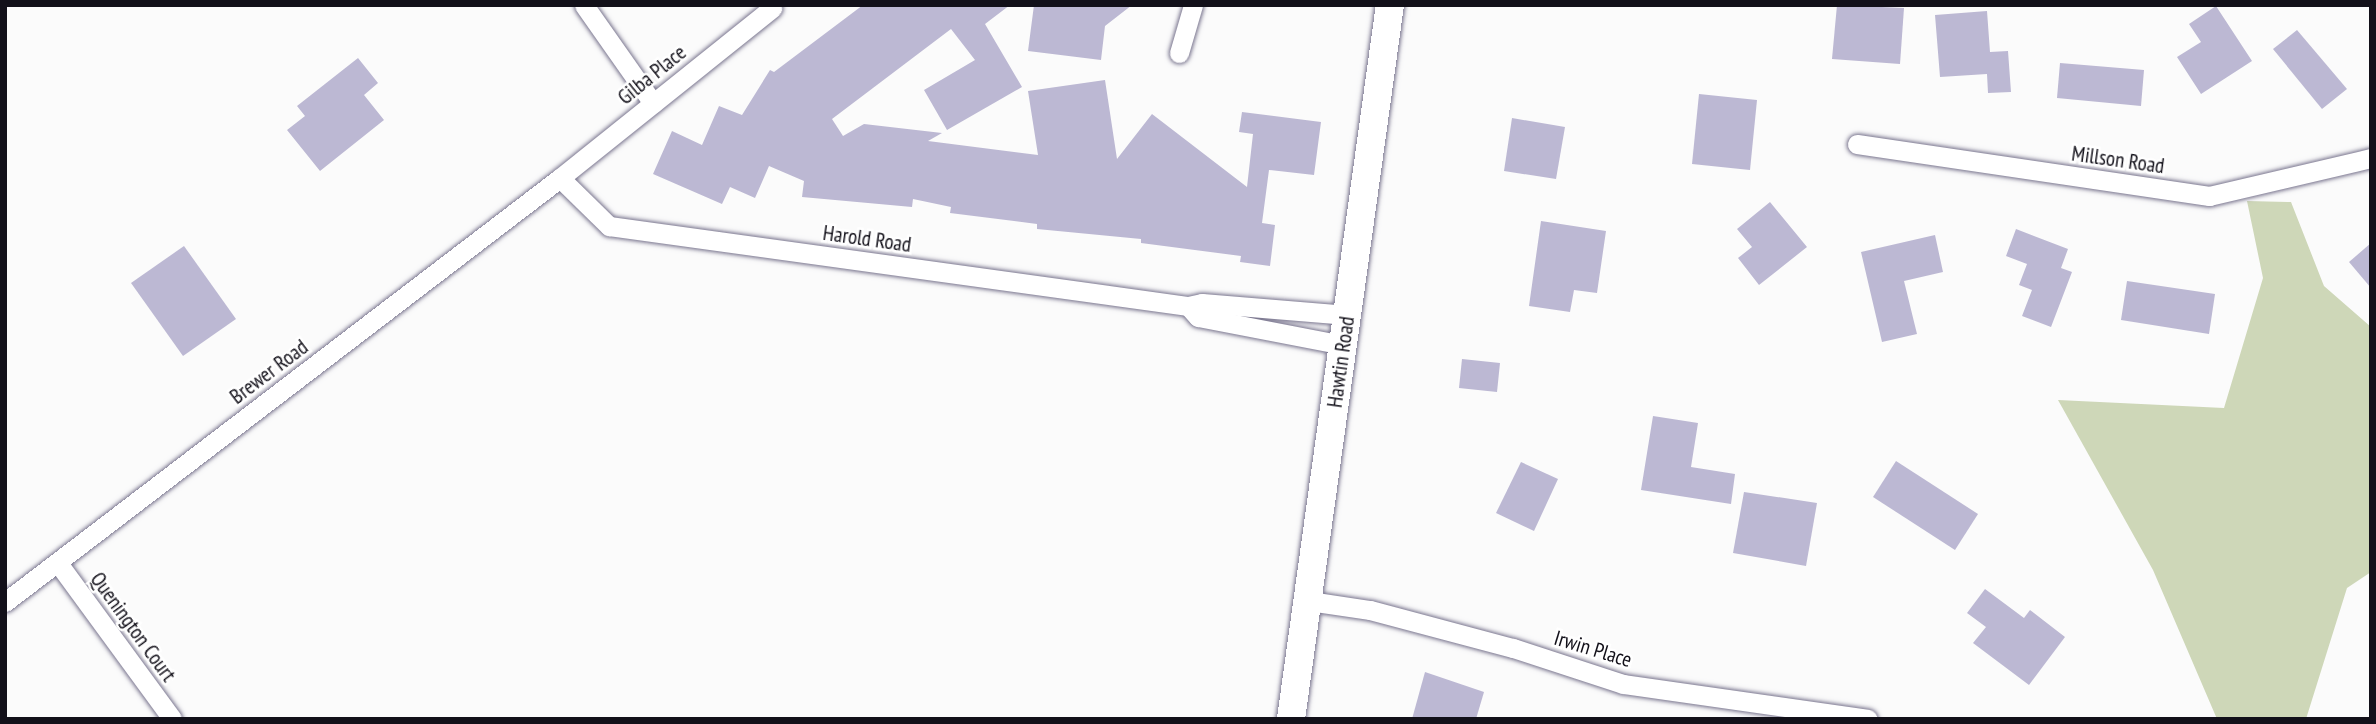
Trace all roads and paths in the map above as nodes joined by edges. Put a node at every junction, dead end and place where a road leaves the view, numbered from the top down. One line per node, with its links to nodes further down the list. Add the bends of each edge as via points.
1 (584, 5): 6 (street)
2 (1193, 5): 5 (street)
3 (1390, 5): 11 (main road, Hawtin Road)
4 (772, 8): 6 (street, Gilba Place)
5 (1179, 53)
6 (653, 103): 9 (street, Gilba Place)
7 (1857, 144): 8 (street, Millson Road, via 2209,196)
8 (2371, 158)
9 (560, 178): 10 (street, Harold Road, via 609,226); 13 (street, Brewer Road)
10 (1188, 306): 11 (street, Harold Road, via 1202,303); 12 (street, Harold Road, via 1198,317)
11 (1348, 315): 12 (main road, Hawtin Road)
12 (1343, 345): 14 (main road, Hawtin Road)
13 (58, 563): 15 (street, Brewer Road); 16 (street, Quenington Court)
14 (1309, 601): 17 (main road, Hawtin Road); 18 (street, Irwin Place, via 1370,610 1623,684)
15 (5, 602)
16 (172, 719)
17 (1292, 719)
18 (1868, 719)

